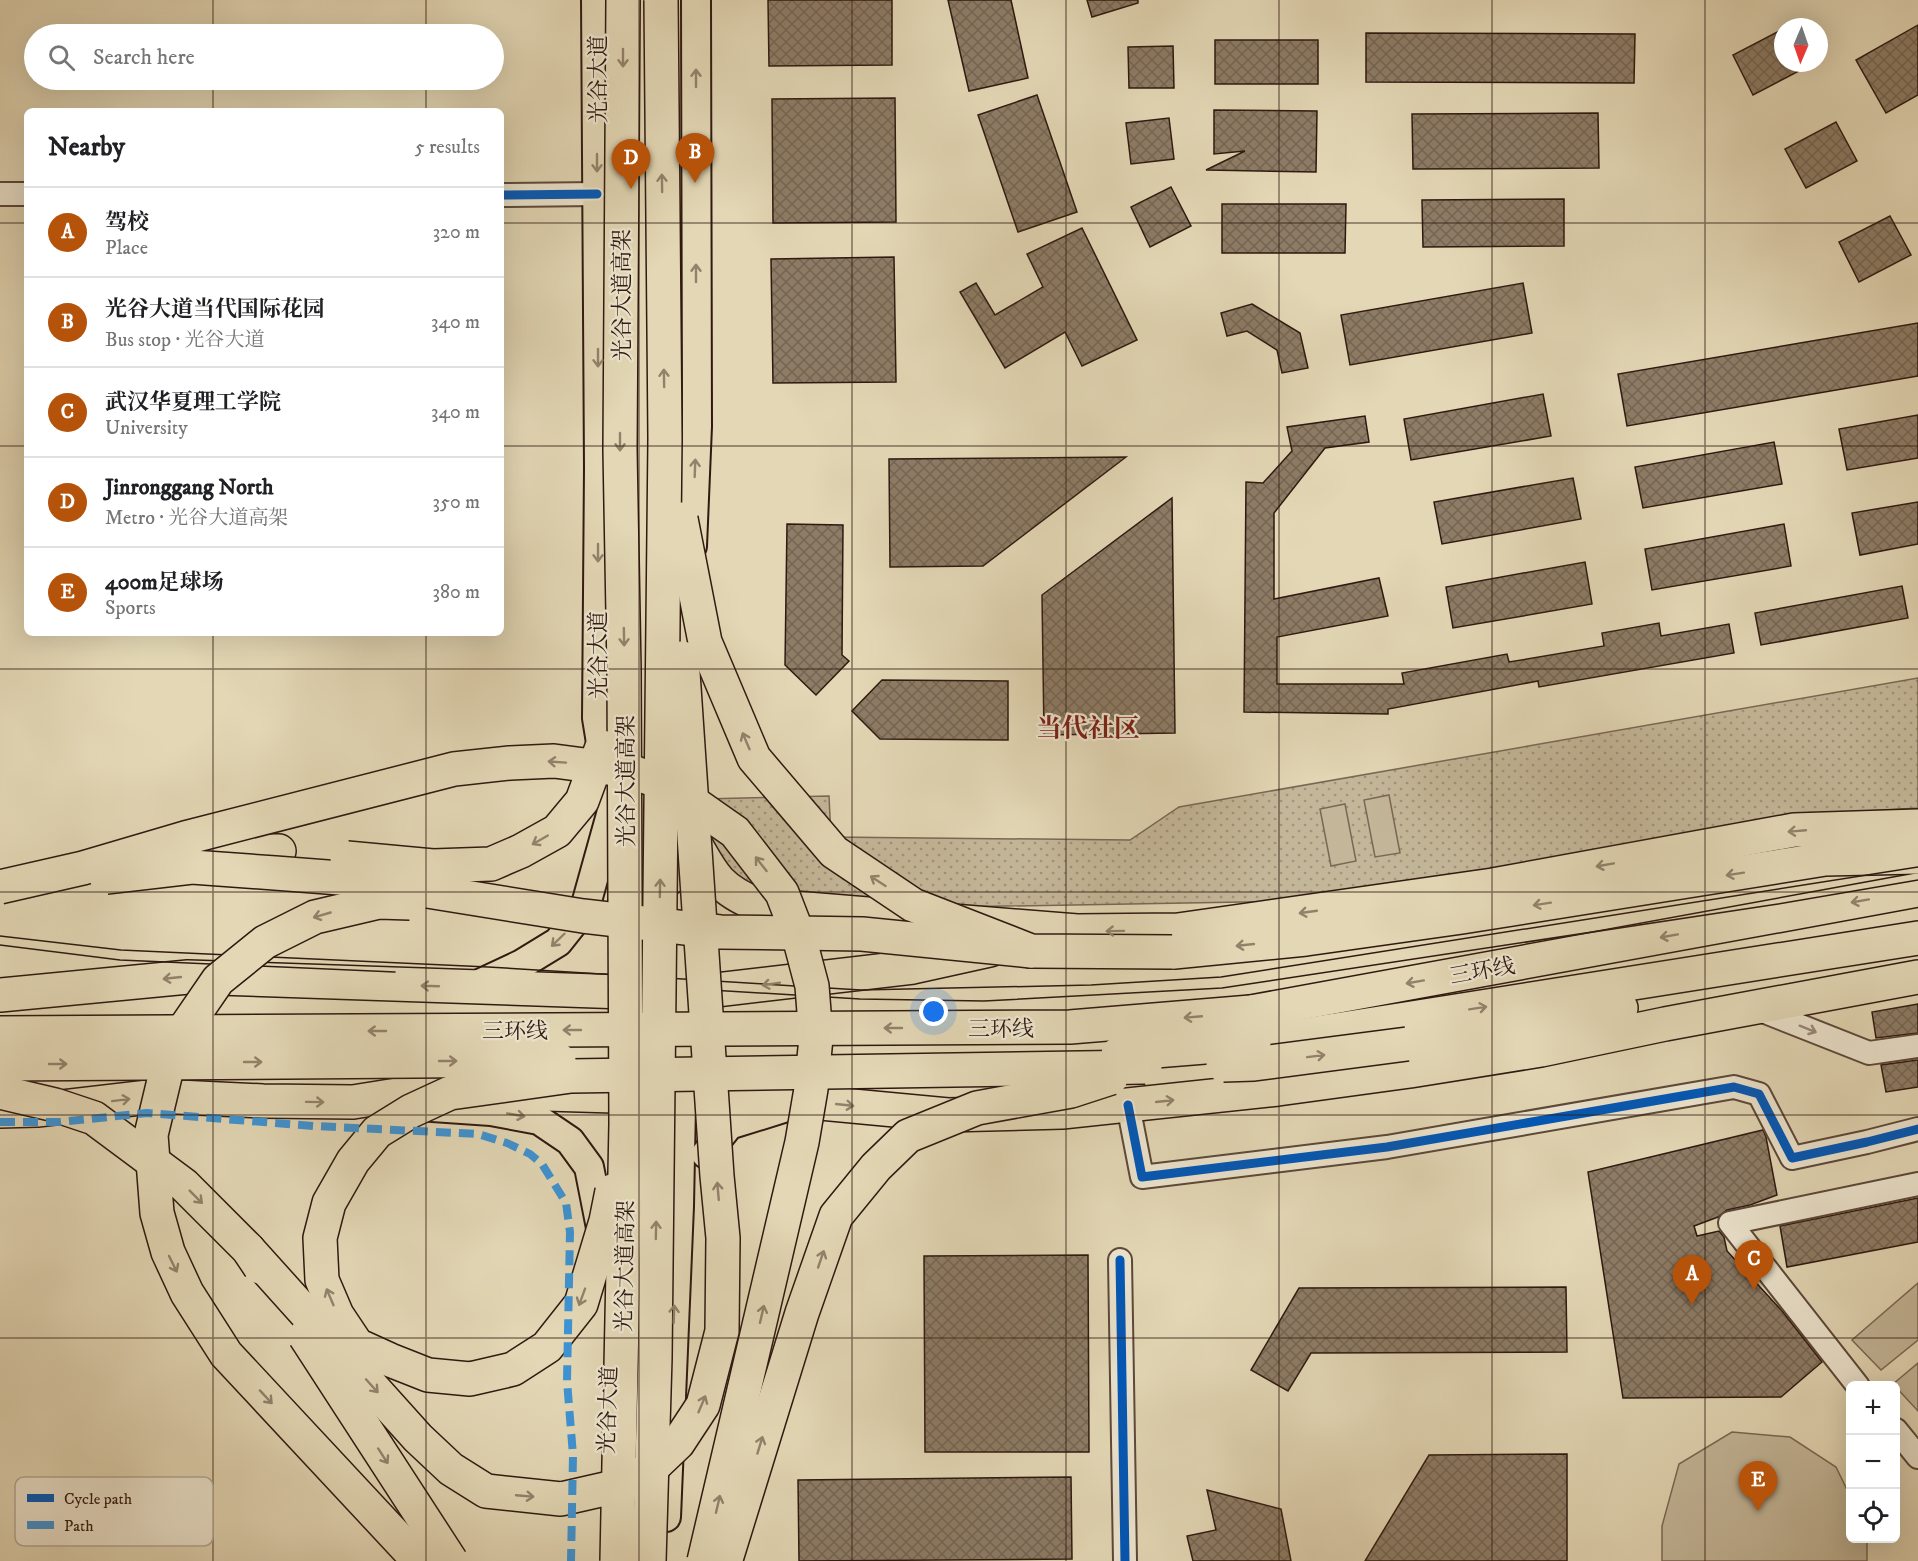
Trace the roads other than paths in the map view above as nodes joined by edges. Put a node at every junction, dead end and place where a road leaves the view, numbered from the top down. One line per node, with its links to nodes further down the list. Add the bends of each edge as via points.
1 (596, 0): 9 (main road, 光谷大道, one-way to 9)
2 (623, 0): 13 (highway, 光谷大道高架, one-way to 13, bridge, via 620,450)
3 (661, 0): 6 (highway, 光谷大道高架, bridge)
4 (674, 0): 6 (highway, bridge)
5 (696, 0): 15 (main road, one-way to 5, via 684,748 697,426)
6 (661, 80): 11 (highway, 光谷大道高架, one-way to 6, bridge)
7 (0, 194): 8 (street)
8 (24, 194)
9 (597, 194): 10 (street); 14 (main road, 光谷大道, one-way to 14, via 597,718)
10 (504, 195)
11 (665, 439): 12 (highway, 光谷大道高架, bridge); 28 (highway, one-way to 11, bridge, via 913,905 834,852 754,758 705,642)
12 (664, 539): 51 (highway, one-way to 12, bridge, via 418,1438 451,1469 486,1491 561,1499 627,1484 678,1443 703,1406 722,1331 723,1238 680,633); 61 (highway, 光谷大道高架, one-way to 12, bridge, via 655,1358)
13 (624, 670): 19 (highway, one-way to 19, bridge, via 582,801 557,831 491,864 433,866 279,851 200,852); 46 (highway, 光谷大道高架, bridge)
14 (612, 811): 30 (main road, one-way to 30, via 585,908 558,942); 31 (main road, 光谷大道)
15 (687, 827): 25 (highway, via 713,876 739,897 758,905); 32 (main road)
16 (1918, 827): 18 (highway, via 1837,844); 22 (highway, one-way to 22, via 1794,830 1493,885)
17 (1918, 857): 18 (highway, via 1825,859)
18 (1778, 867): 24 (highway, one-way to 24)
19 (83, 868): 20 (highway, bridge); 63 (highway, one-way to 19, bridge, via 802,1142 816,1038 812,986 782,893 735,832 668,785 630,771 554,761 510,763 454,769)
20 (0, 888): 23 (highway, bridge, via 192,867 353,879)
21 (1918, 890): 36 (highway, 三环线, one-way to 36)
22 (1350, 906): 24 (highway); 25 (highway, one-way to 25, via 1178,930)
23 (529, 907): 28 (highway, bridge, via 720,932 862,934); 57 (highway, one-way to 57, bridge, via 379,902 315,917 265,942 219,980 172,1047 152,1135 157,1213 168,1252 187,1293 226,1354)
24 (1483, 914): 28 (highway, one-way to 28, bridge, via 1306,939 1172,952)
25 (1077, 931): 32 (highway, one-way to 32, via 913,967)
26 (1918, 938): 36 (highway, 三环线, one-way to 26)
27 (1918, 948): 35 (highway, via 1656,1002)
28 (1031, 951)
29 (1918, 977): 34 (highway)
30 (472, 988): 31 (highway); 33 (highway, one-way to 33, via 188,976)
31 (611, 992): 32 (highway); 46 (main road, 光谷大道)
32 (682, 994): 42 (main road)
33 (0, 995)
34 (1754, 1007): 35 (highway); 38 (street, one-way to 38, via 1869,1053); 45 (highway, one-way to 34, via 1410,1071 1541,1050)
35 (1514, 1026): 40 (highway, one-way to 35, bridge, via 1254,1064)
36 (1253, 1028): 37 (highway, 三环线, one-way to 37, bridge); 39 (highway, 三环线, one-way to 36, bridge, via 1083,1057)
37 (0, 1033)
38 (1918, 1046)
39 (0, 1064)
40 (1145, 1067): 46 (highway, one-way to 40, bridge, via 606,1221 581,1304 547,1347 513,1369 470,1379 428,1375 357,1345 337,1315 322,1280 320,1238 328,1203 352,1161 377,1132 450,1093 571,1076); 64 (highway, one-way to 40, bridge, via 798,1324 836,1216 876,1167 908,1136 977,1108 1071,1091)
41 (0, 1092): 51 (highway, one-way to 51, bridge, via 94,1118 184,1185)
42 (681, 1099): 43 (highway); 46 (highway); 50 (main road)
43 (810, 1101): 45 (highway, one-way to 45, via 948,1115 1062,1112); 50 (main road, via 729,1125 699,1162)
44 (353, 1102): 46 (highway, via 428,1090); 47 (highway, one-way to 44, via 157,1096); 53 (main road, one-way to 53, via 539,1119 570,1141 589,1167)
45 (1128, 1105): 48 (street, via 1142,1177 1387,1147 1734,1087 1759,1094 1792,1158)
46 (619, 1110): 53 (main road, 光谷大道); 60 (highway, 光谷大道高架, bridge)
47 (0, 1111)
48 (1918, 1129)
49 (1918, 1184): 54 (street, via 1730,1223)
50 (679, 1206): 62 (main road, one-way to 50)
51 (248, 1249): 58 (highway, one-way to 58, bridge)
52 (1120, 1260): 65 (street)
53 (612, 1286): 59 (main road, 光谷大道)
54 (1854, 1381)
55 (1900, 1435): 56 (street)
56 (1918, 1457)
57 (419, 1561)
58 (451, 1561)
59 (602, 1561)
60 (617, 1561)
61 (649, 1561)
62 (664, 1561)
63 (704, 1561)
64 (725, 1561)
65 (1125, 1561)

